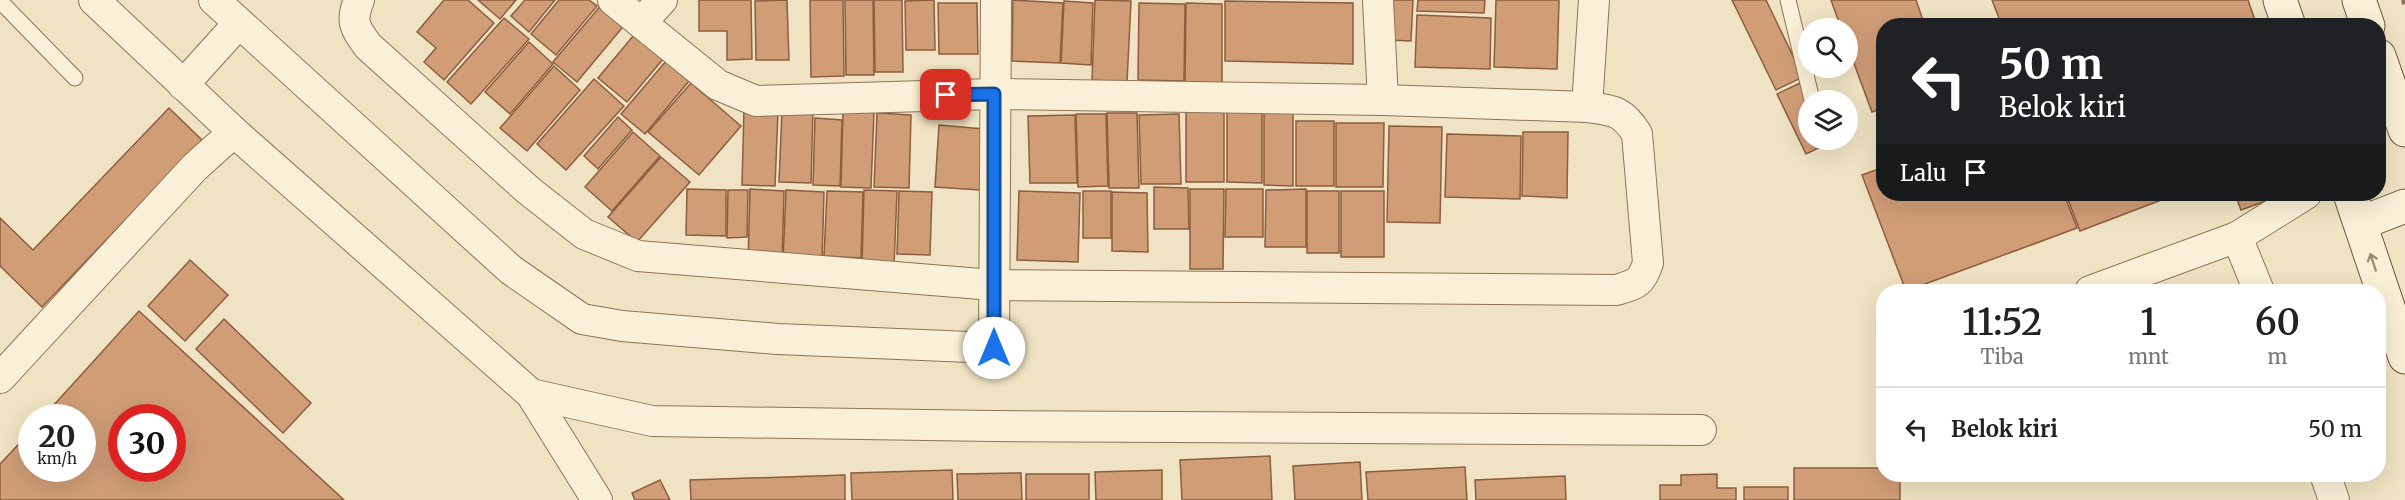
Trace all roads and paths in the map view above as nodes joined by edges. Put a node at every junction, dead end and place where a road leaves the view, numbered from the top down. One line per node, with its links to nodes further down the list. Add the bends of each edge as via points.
1 (94, 0): 21 (street)
2 (214, 0): 17 (street)
3 (359, 0): 35 (street, via 353,15 368,46 528,190 584,234 638,256)
4 (613, 0): 18 (street)
5 (662, 0): 18 (street)
6 (996, 0): 23 (street)
7 (1378, 0): 24 (street)
8 (1594, 0): 25 (street)
9 (1788, 0): 22 (lane)
10 (2280, 0): 15 (main road)
11 (2360, 0): 16 (main road)
12 (2403, 0): 14 (path)
13 (0, 1): 20 (lane)
14 (2405, 7)
15 (2286, 18)
16 (2366, 18)
17 (239, 23): 21 (street); 35 (street, via 511,270 582,319 778,339 994,348)
18 (641, 23): 23 (street, via 718,85 756,101)
19 (2386, 76): 26 (main road)
20 (75, 78)
21 (183, 85): 27 (street)
22 (1810, 90)
23 (994, 94): 24 (street); 35 (street)
24 (1383, 100): 25 (street)
25 (1587, 107): 35 (street, via 1616,111 1627,118 1637,134 1648,263 1643,277 1635,284 1616,290)
26 (2405, 130)
27 (234, 132): 38 (street, via 195,167); 39 (street)
28 (2295, 201): 31 (street)
29 (2405, 206): 30 (main road)
30 (2356, 208): 34 (main road, one-way to 30)
31 (2237, 237): 32 (street); 33 (street)
32 (2109, 284)
33 (2256, 284)
34 (2381, 284)
35 (993, 285)
36 (2386, 299): 37 (main road, one-way to 36)
37 (2405, 357)
38 (0, 378)
39 (531, 394): 40 (street, via 652,421); 42 (street)
40 (1701, 430)
41 (2328, 482): 43 (street)
42 (597, 500)
43 (2334, 500)

